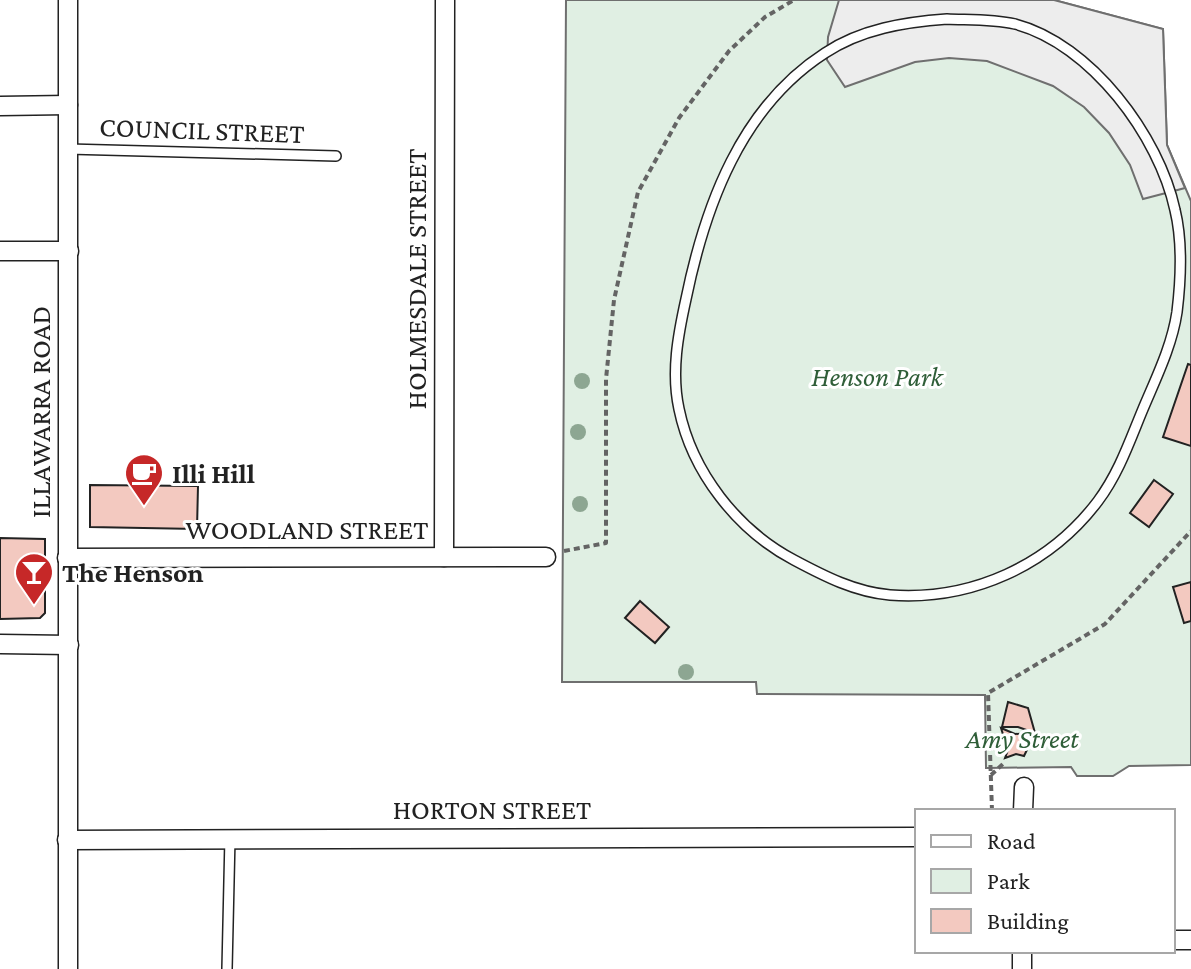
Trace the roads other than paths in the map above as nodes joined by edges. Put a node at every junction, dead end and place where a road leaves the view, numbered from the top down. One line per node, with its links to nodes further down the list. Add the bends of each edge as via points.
1 (68, 0): 4 (street, ILLAWARRA ROAD)
2 (445, 0): 10 (street, HOLMESDALE STREET)
3 (865, 34): 3 (lane, via 908,22 981,20 1016,25 1071,52 1100,77 1138,126 1168,184 1175,210 1179,288 1171,339 1114,476 1083,519 1034,561 1000,579 962,589 888,595 852,587 783,555 728,508 705,476 678,407 677,340 689,282 718,189 737,149 793,77 827,51)
4 (68, 105): 5 (street); 6 (street, ILLAWARRA ROAD)
5 (0, 106)
6 (68, 149): 7 (lane, COUNCIL STREET); 9 (street, ILLAWARRA ROAD)
7 (336, 156)
8 (0, 251): 9 (street)
9 (69, 251): 12 (street, ILLAWARRA ROAD)
10 (444, 557): 11 (street, WOODLAND STREET); 12 (street, WOODLAND STREET)
11 (546, 557)
12 (67, 558): 14 (street, ILLAWARRA ROAD)
13 (0, 644): 14 (street)
14 (69, 645): 19 (street, ILLAWARRA ROAD)
15 (1024, 787): 16 (street)
16 (1023, 809)
17 (230, 837): 18 (street, HORTON STREET); 19 (street, HORTON STREET); 21 (lane)
18 (915, 837)
19 (67, 840): 20 (street, ILLAWARRA ROAD)
20 (68, 969)
21 (227, 969)

